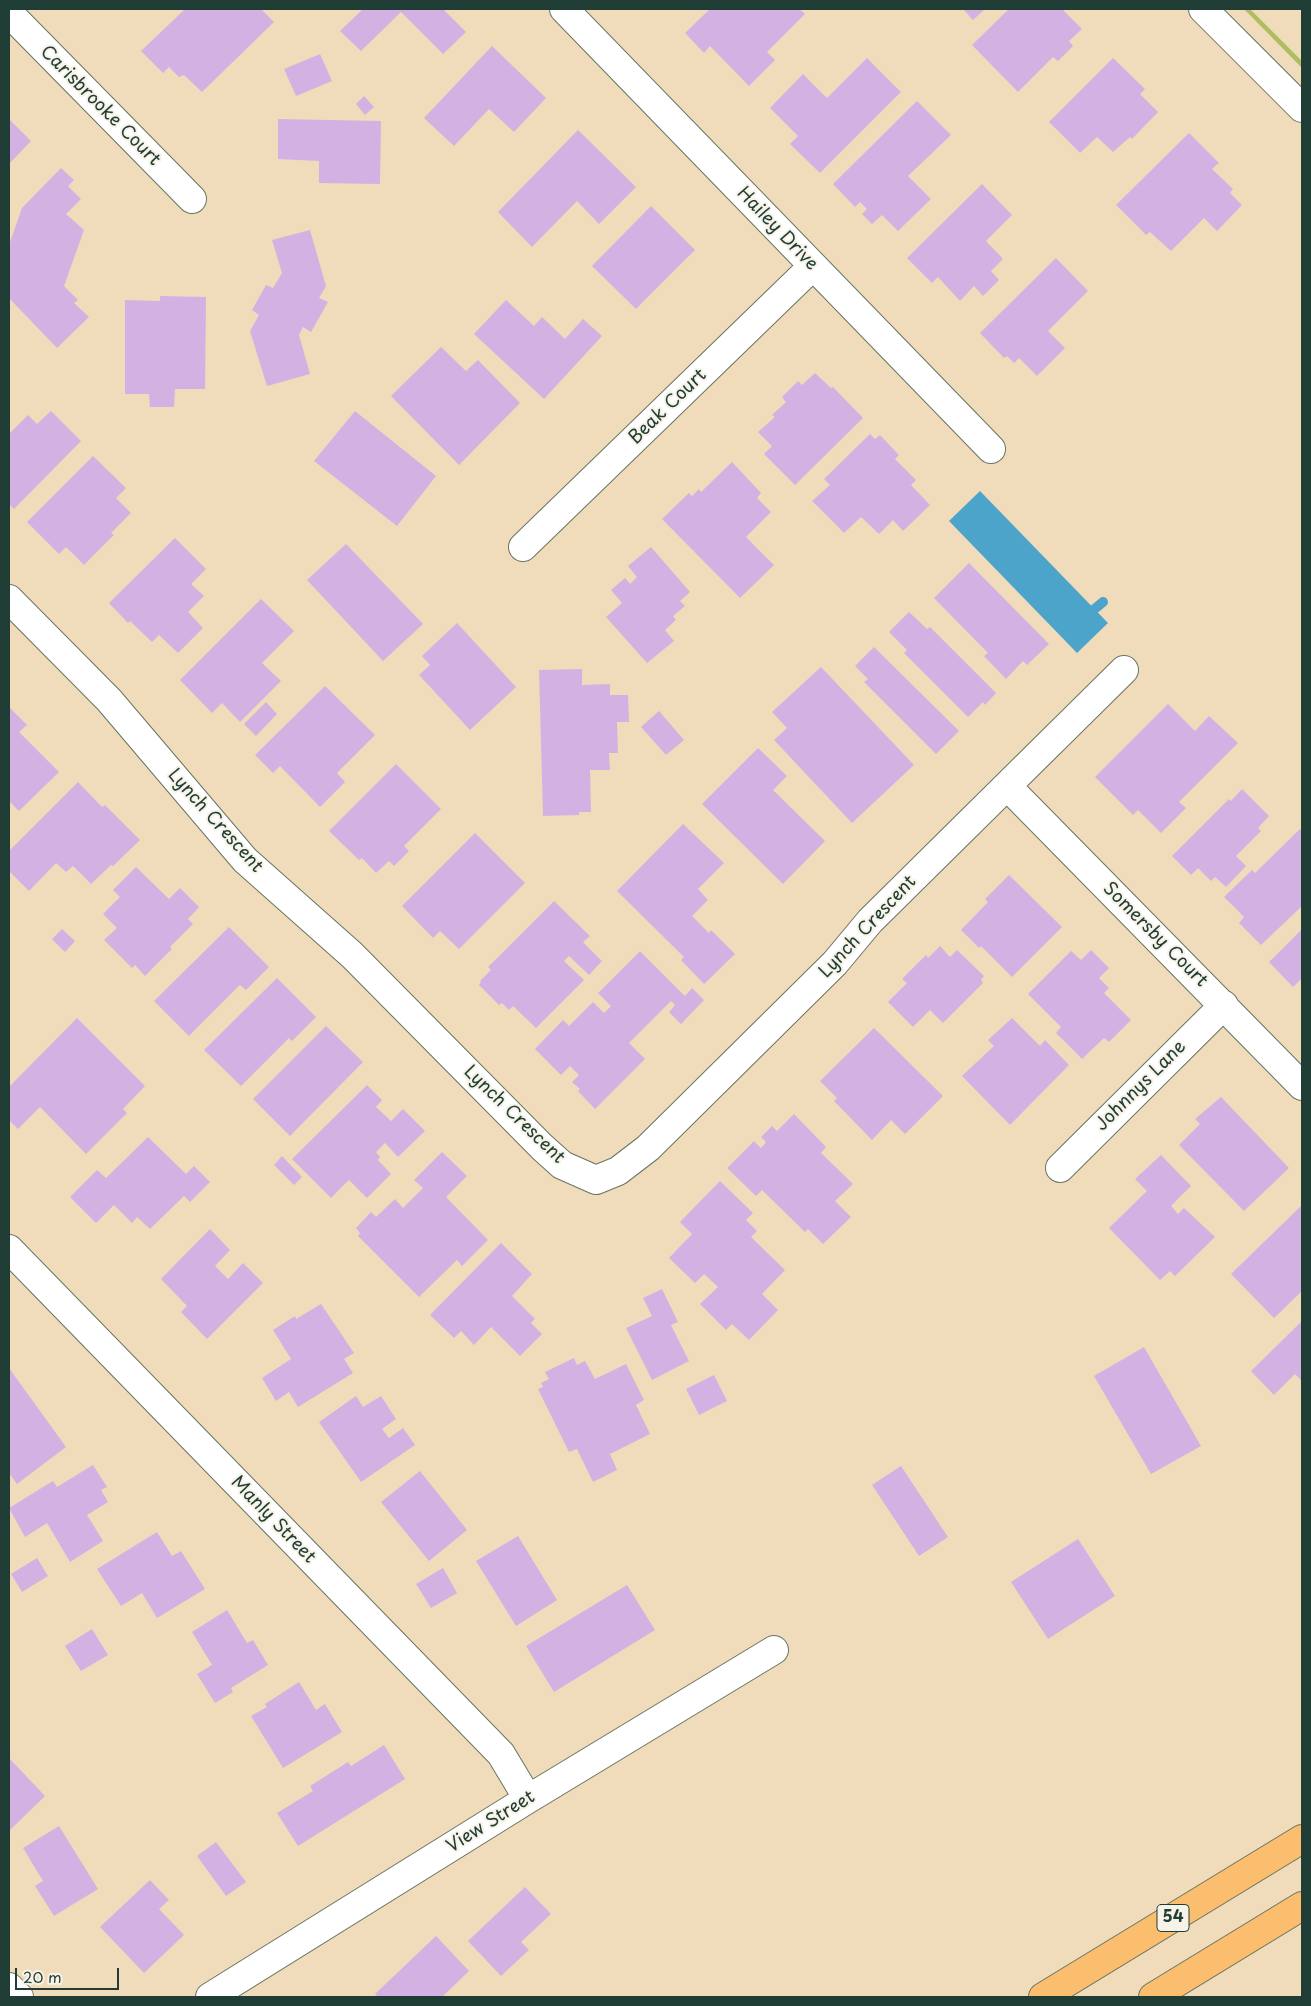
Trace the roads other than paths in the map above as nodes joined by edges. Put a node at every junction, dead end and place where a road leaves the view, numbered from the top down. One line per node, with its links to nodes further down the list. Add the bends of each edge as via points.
1 (564, 9): 6 (street, Hailey Drive)
2 (1203, 9): 4 (street)
3 (9, 13): 5 (street, Carisbrooke Court)
4 (1302, 108)
5 (192, 199)
6 (813, 266): 7 (street, Hailey Drive); 8 (street, Beak Court)
7 (991, 449)
8 (523, 547)
9 (9, 599): 11 (street, Lynch Crescent, via 109,700 245,860 352,955 562,1165 596,1180 618,1171 648,1148 836,963 870,921)
10 (1124, 670): 11 (street, Lynch Crescent)
11 (1007, 786): 12 (street, Somersby Court)
12 (1224, 1005): 13 (street, Somersby Court); 14 (street, Johnnys Lane)
13 (1302, 1086)
14 (1060, 1168)
15 (9, 1249): 17 (street, Manly Street, via 501,1754)
16 (774, 1650): 17 (street, View Street)
17 (528, 1799): 22 (street, View Street)
18 (1302, 1839): 23 (main road, 54)
19 (1302, 1906): 24 (main road)
20 (9, 1987): 21 (street)
21 (19, 1997)
22 (210, 1997)
23 (1043, 1997)
24 (1153, 1997)

